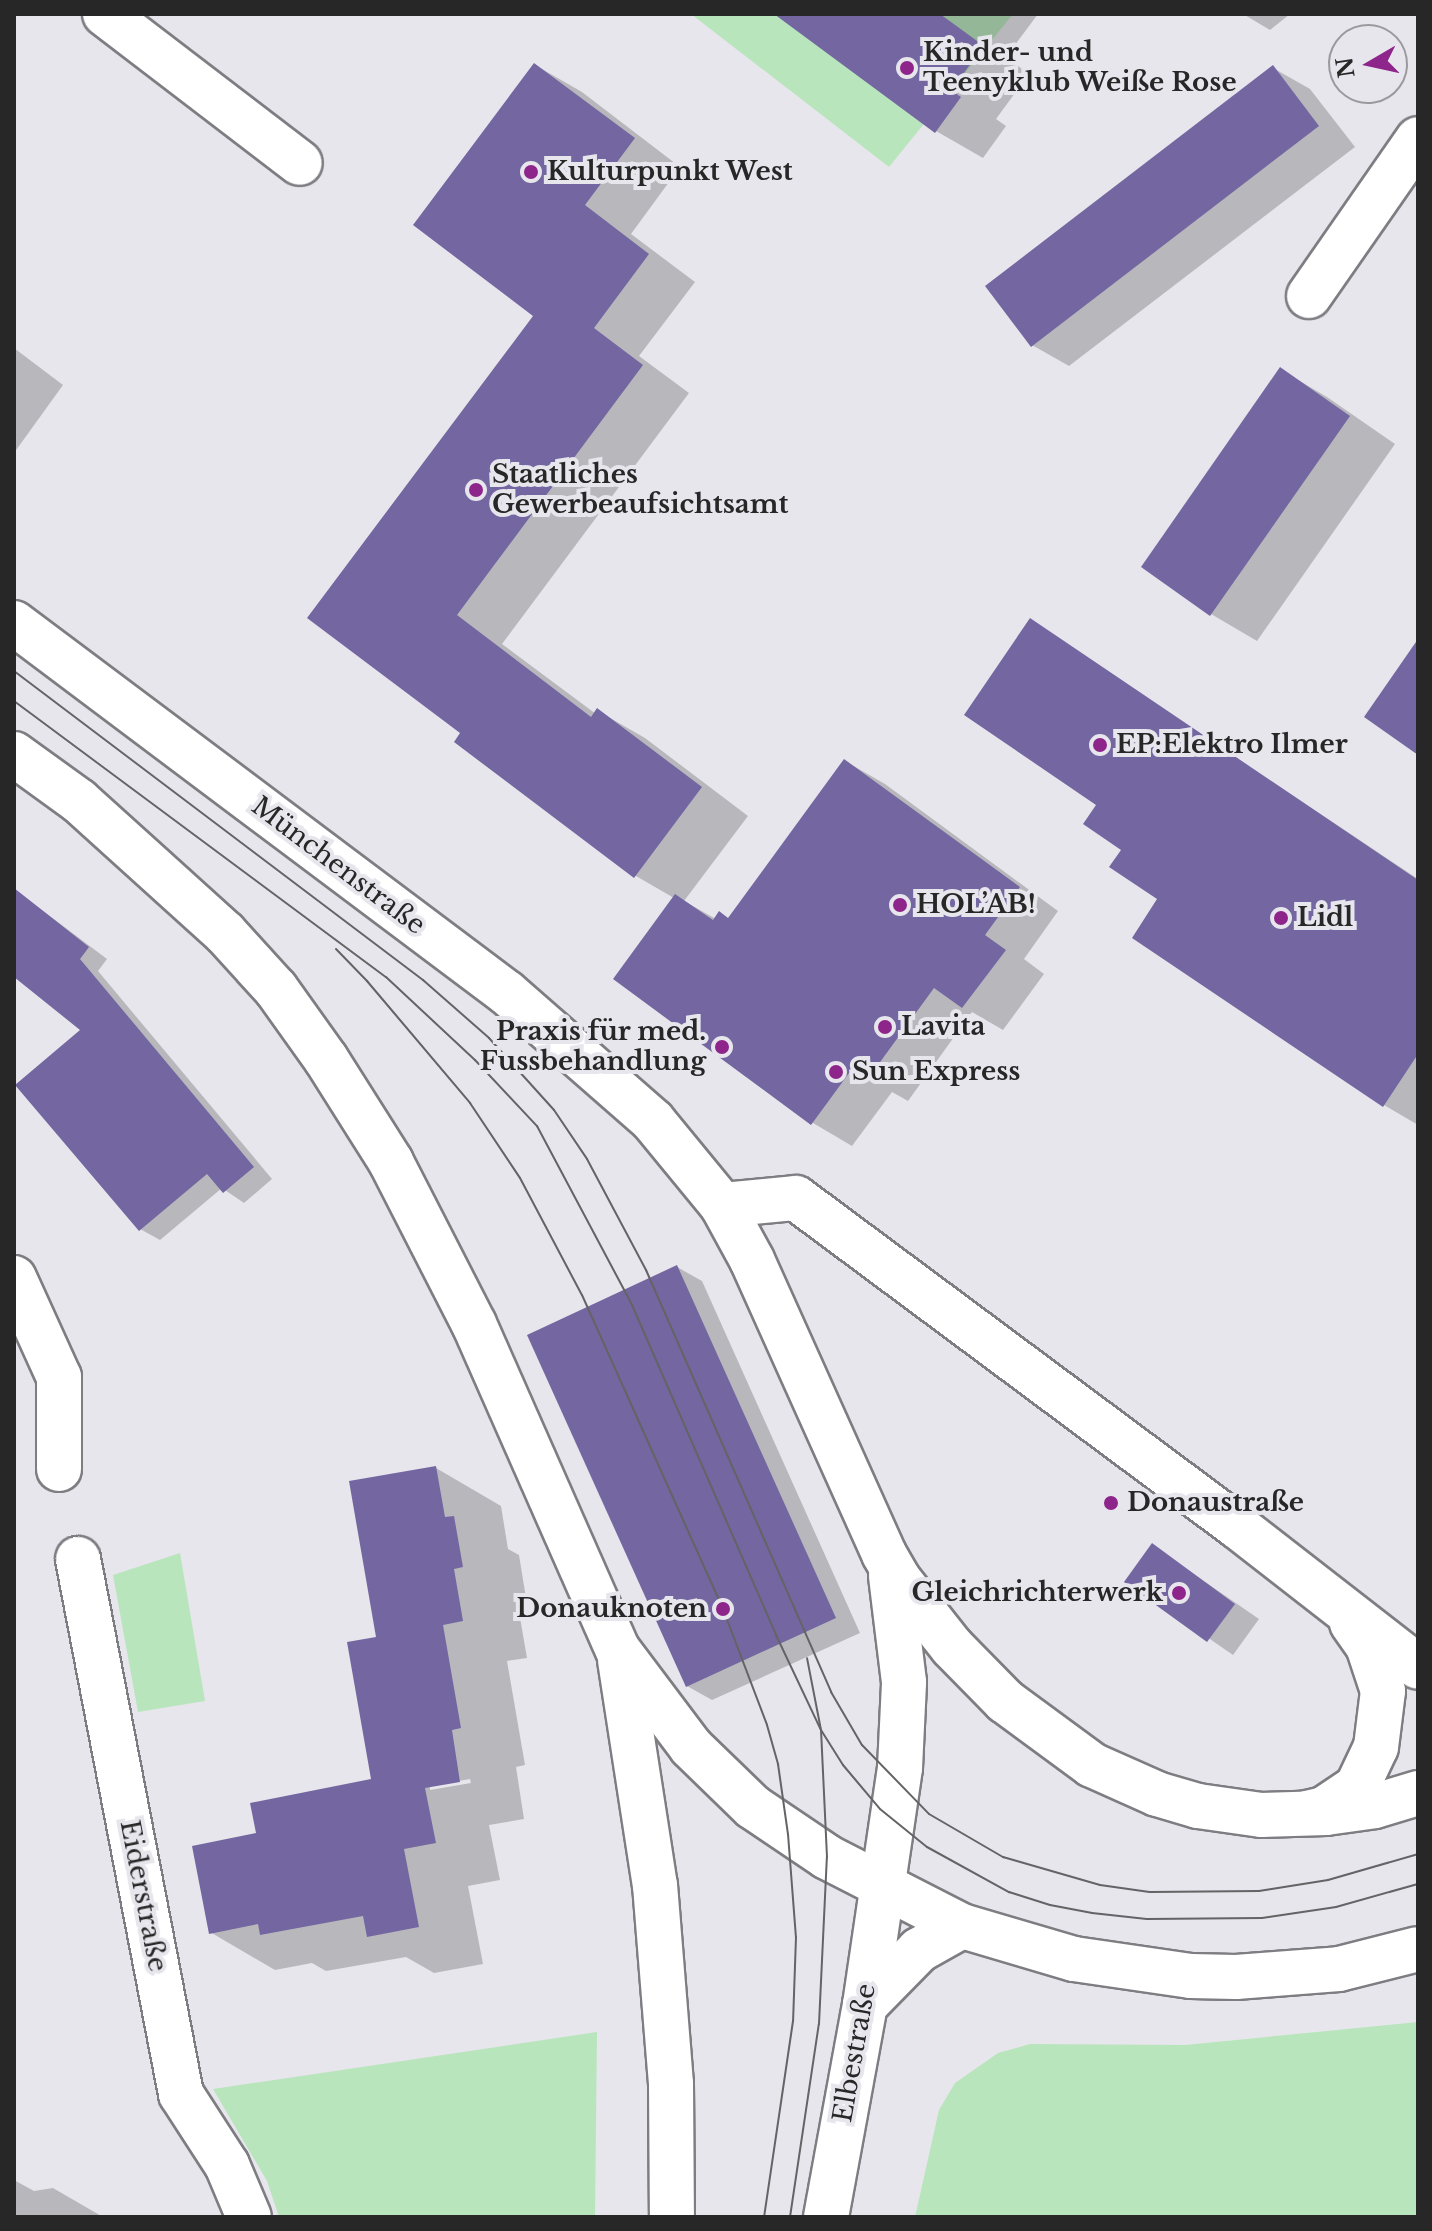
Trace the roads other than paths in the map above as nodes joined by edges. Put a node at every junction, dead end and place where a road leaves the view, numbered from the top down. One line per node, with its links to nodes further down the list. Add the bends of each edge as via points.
1 (105, 14): 3 (main road)
2 (1418, 139): 4 (main road)
3 (300, 163)
4 (1309, 296)
5 (14, 623): 7 (main road, Münchenstraße, via 507,993 653,1121)
6 (14, 754): 13 (main road, via 79,801 225,933 276,989 326,1059 391,1162 497,1373)
7 (722, 1205): 10 (main road, via 752,1260); 12 (main road, via 796,1198)
8 (14, 1278): 9 (main road, via 59,1377)
9 (59, 1469)
10 (884, 1554): 16 (main road, via 923,1612 984,1682 1082,1759 1157,1794 1198,1806); 17 (main road, via 897,1605 904,1682 900,1768)
11 (78, 1559): 21 (main road, Eiderstraße, via 181,2094 227,2165)
12 (1342, 1608): 14 (main road); 16 (main road, via 1378,1669 1383,1718 1368,1770 1357,1787 1324,1809)
13 (618, 1650): 17 (main road, via 691,1747 753,1807 788,1834); 22 (main road, via 655,1885 671,2084)
14 (1418, 1667)
15 (1418, 1793): 16 (main road, via 1348,1811)
16 (1299, 1814)
17 (883, 1888): 18 (main road); 20 (main road, Elbestraße)
18 (962, 1926): 19 (main road, via 1074,1959 1191,1976 1339,1969); 20 (main road, via 919,1950)
19 (1418, 1949)
20 (865, 2005): 23 (main road, Elbestraße)
21 (249, 2217)
22 (672, 2217)
23 (826, 2217)

